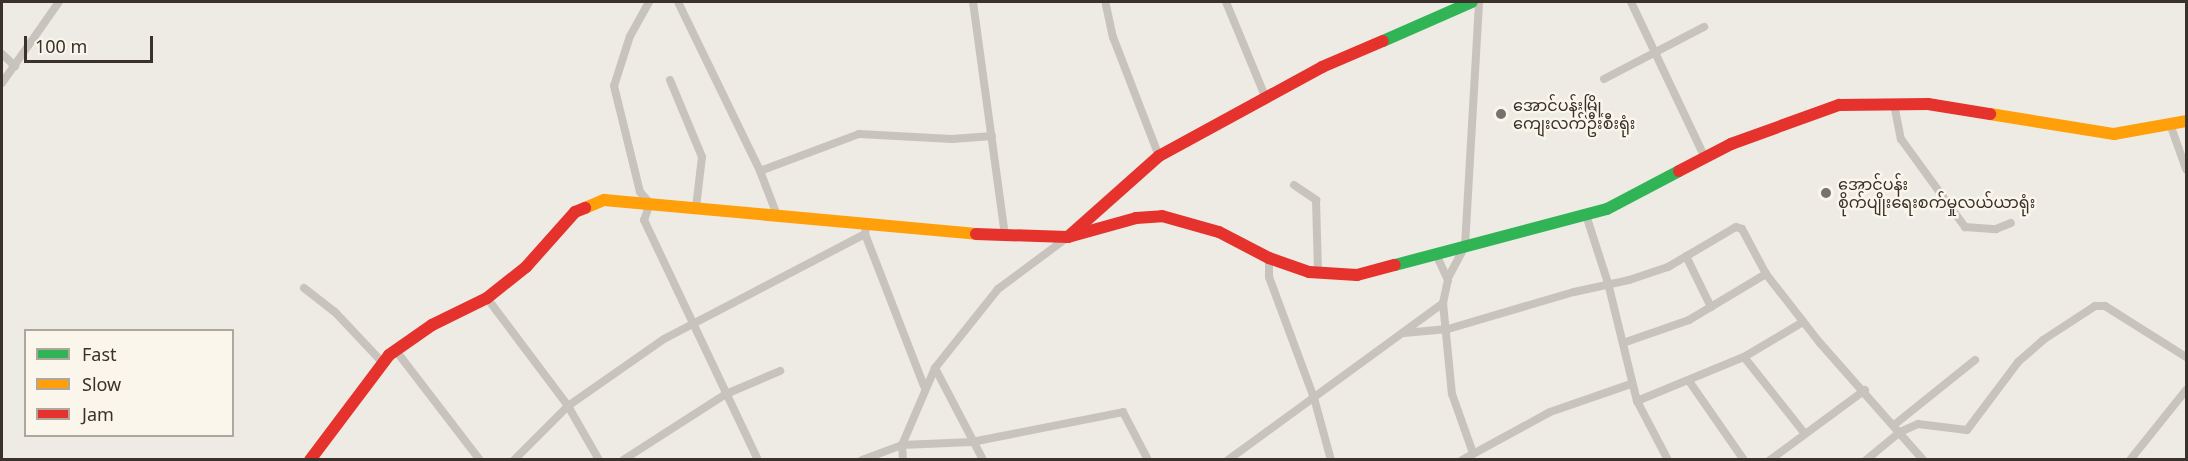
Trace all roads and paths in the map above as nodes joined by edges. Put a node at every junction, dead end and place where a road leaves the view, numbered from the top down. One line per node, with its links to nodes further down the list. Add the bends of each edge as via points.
1 (59, 2): 13 (street)
2 (649, 2): 27 (street, via 630,36 614,86 640,192)
3 (678, 2): 25 (street)
4 (973, 2): 21 (street)
5 (1226, 2): 17 (street)
6 (1472, 2): 17 (main road)
7 (1479, 2): 35 (street)
8 (1630, 2): 11 (street)
9 (1106, 5): 22 (street, via 1113,37)
10 (1704, 27): 11 (street)
11 (1652, 52): 15 (street); 23 (street)
12 (2, 54): 13 (street)
13 (15, 66): 16 (street)
14 (670, 80): 28 (street, via 702,157)
15 (1604, 80)
16 (2, 83)
17 (1265, 96): 22 (main road)
18 (1894, 104): 20 (main road, via 1928,104 2114,134); 23 (main road, via 1839,105 1806,114); 31 (street, via 1901,139 1965,227 1996,229)
19 (2187, 121): 20 (main road)
20 (2170, 124): 24 (street)
21 (992, 135): 25 (street, via 952,139 859,134); 33 (street)
22 (1159, 156): 34 (main road)
23 (1705, 158): 30 (main road, via 1642,194)
24 (2187, 168)
25 (760, 171): 29 (street)
26 (1294, 185): 39 (street, via 1316,200)
27 (650, 203): 28 (main road); 44 (main road, via 604,200 575,212 526,267); 47 (street, via 644,220)
28 (696, 207): 29 (main road)
29 (777, 215): 32 (main road)
30 (1586, 215): 35 (main road); 42 (street)
31 (2011, 223)
32 (866, 229): 33 (main road); 47 (street); 61 (street)
33 (1005, 236): 34 (main road)
34 (1068, 237): 38 (main road, via 1136,218 1162,216 1219,232); 57 (street, via 998,289)
35 (1465, 246): 36 (main road); 41 (street)
36 (1437, 256): 39 (main road, via 1357,275); 41 (street)
37 (1686, 256): 40 (street, via 1736,227 1742,229); 42 (street, via 1668,267); 46 (street)
38 (1269, 258): 39 (main road); 65 (street, via 1269,277)
39 (1318, 273)
40 (1766, 274): 46 (street); 48 (street)
41 (1448, 278): 45 (street)
42 (1608, 283): 49 (street); 51 (street)
43 (304, 288): 56 (street, via 335,312)
44 (487, 298): 52 (main road, via 432,325); 67 (street)
45 (1443, 303): 49 (street); 50 (street)
46 (1711, 307): 51 (street, via 1689,320)
47 (692, 322): 64 (street); 67 (street)
48 (1803, 322): 53 (street); 62 (street)
49 (1448, 329): 50 (street); 72 (street, via 1452,394)
50 (1404, 333): 65 (street)
51 (1623, 343): 60 (street)
52 (397, 352): 56 (main road); 74 (street)
53 (1744, 357): 59 (street); 69 (street)
54 (2187, 357): 68 (street, via 2100,304 2066,323 2018,362 1967,430 1918,424)
55 (1975, 360): 68 (street)
56 (383, 363): 73 (main road)
57 (935, 368): 61 (street); 70 (street)
58 (780, 372): 64 (street)
59 (1689, 381): 66 (street); 87 (street)
60 (1631, 384): 66 (street); 72 (street, via 1550,412)
61 (924, 386): 71 (street)
62 (1865, 390): 68 (street); 69 (street)
63 (2187, 390): 91 (street)
64 (726, 394): 77 (street); 78 (street)
65 (1314, 398): 83 (street); 84 (street)
66 (1636, 401): 86 (street)
67 (568, 406): 75 (street); 76 (street)
68 (1897, 428): 89 (street); 90 (street)
69 (1805, 435): 88 (street)
70 (972, 442): 71 (street); 81 (street); 82 (street, via 1123,412)
71 (902, 445): 79 (street); 80 (street)
72 (1473, 453): 85 (street)
73 (309, 459)
74 (480, 459)
75 (514, 459)
76 (599, 459)
77 (623, 459)
78 (758, 459)
79 (862, 459)
80 (903, 459)
81 (983, 459)
82 (1148, 459)
83 (1228, 459)
84 (1331, 459)
85 (1462, 459)
86 (1668, 459)
87 (1744, 459)
88 (1770, 459)
89 (1866, 459)
90 (1923, 459)
91 (2130, 459)

